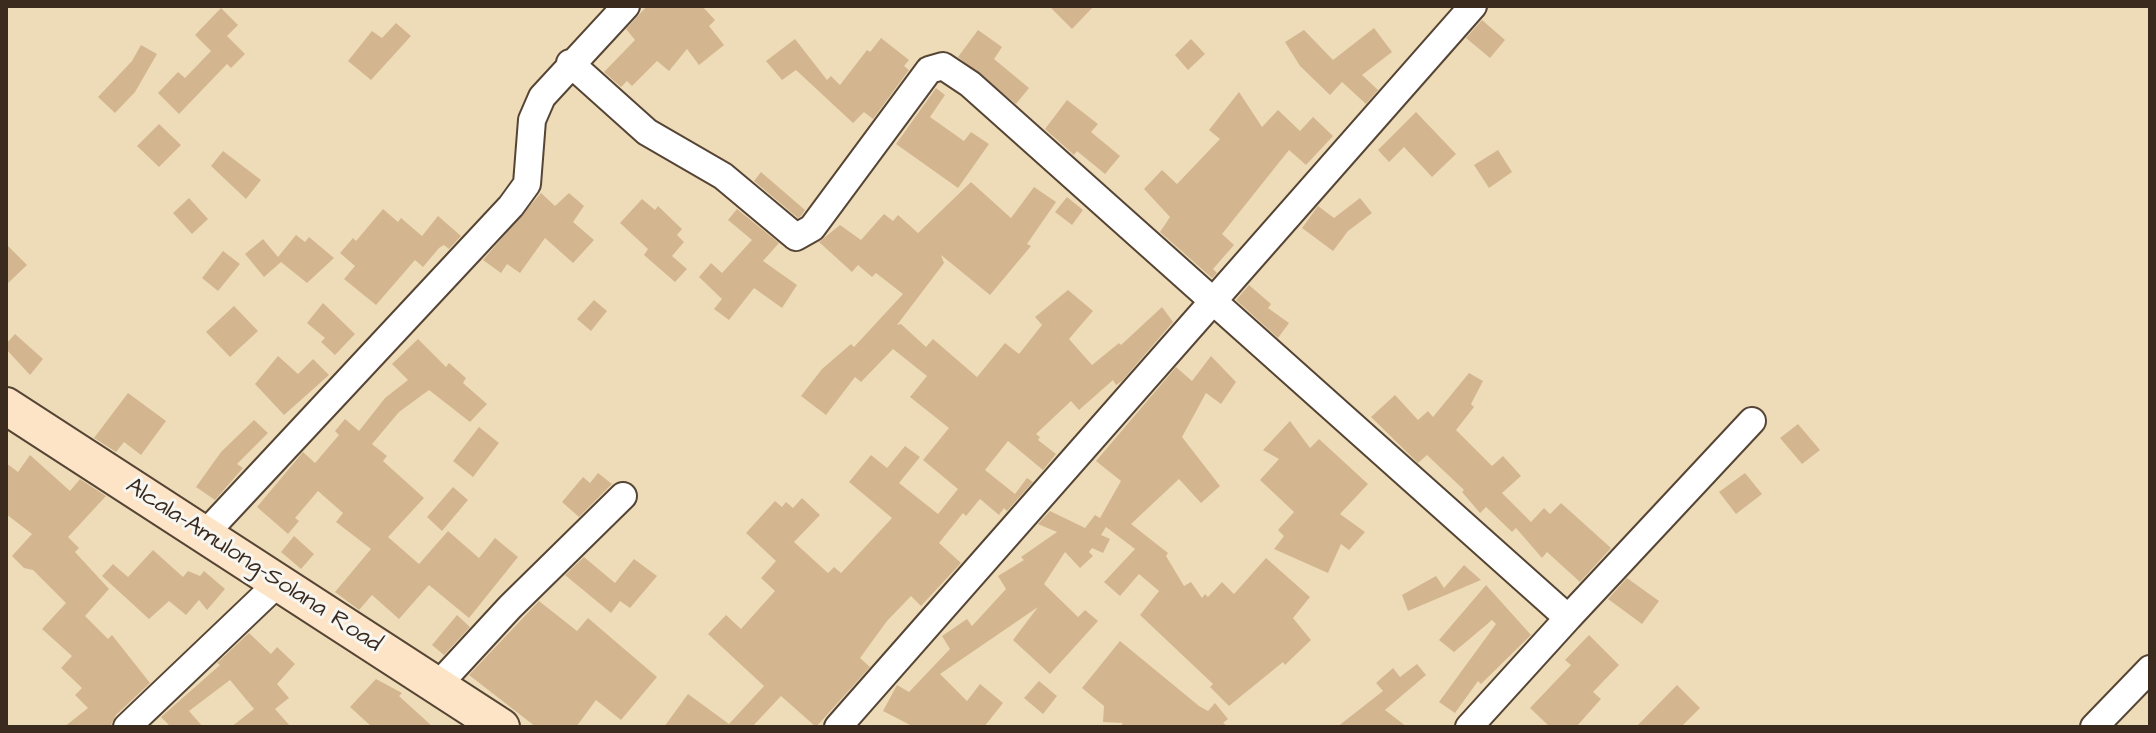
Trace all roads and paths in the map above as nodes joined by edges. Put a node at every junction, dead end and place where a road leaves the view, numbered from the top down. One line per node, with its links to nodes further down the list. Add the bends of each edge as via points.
1 (626, 6): 3 (street)
2 (1473, 6): 4 (street)
3 (570, 63): 4 (street, via 647,132 723,176 796,237 812,228 849,182 923,76 943,66 970,84); 8 (street, via 542,97 532,120 527,184 511,206)
4 (1215, 303): 10 (street); 15 (street)
5 (6, 406): 8 (main road, Alcala-Amulong-Solana Road)
6 (1752, 421): 10 (street)
7 (623, 496): 12 (street)
8 (203, 536): 9 (main road, Alcala-Amulong-Solana Road)
9 (277, 584): 12 (main road, Alcala-Amulong-Solana Road); 13 (street)
10 (1568, 618): 16 (street)
11 (2150, 669): 17 (street)
12 (438, 685): 14 (main road, Alcala-Amulong-Solana Road)
13 (127, 727)
14 (501, 727)
15 (838, 727)
16 (1469, 727)
17 (2094, 727)

